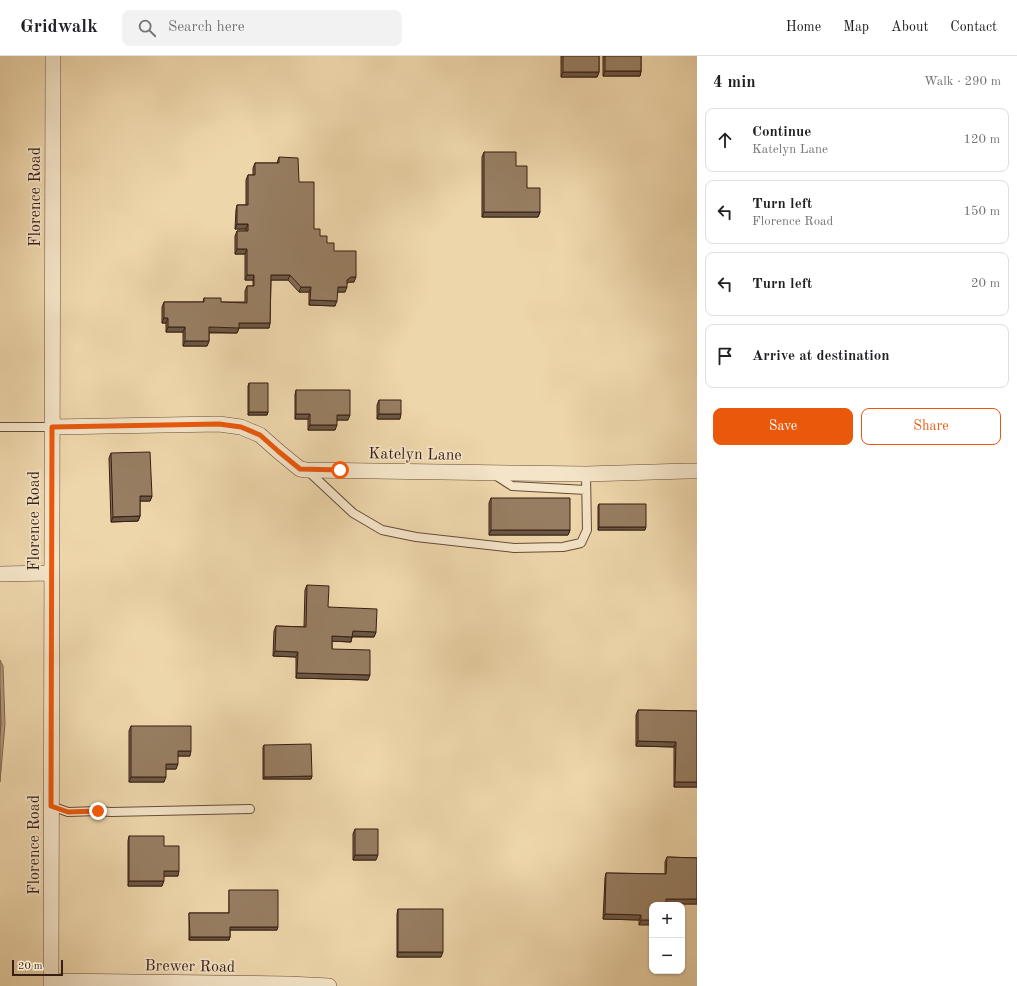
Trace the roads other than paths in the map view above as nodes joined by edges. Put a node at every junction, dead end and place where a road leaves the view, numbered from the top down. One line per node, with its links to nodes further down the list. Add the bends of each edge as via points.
1 (53, 56): 3 (street, Florence Road)
2 (0, 427): 3 (lane)
3 (52, 427): 4 (street, Katelyn Lane, via 219,424 241,427 260,435 300,469); 9 (street, Florence Road)
4 (306, 470): 6 (street, Katelyn Lane); 8 (lane, via 353,513 382,530 416,537 514,548 563,547 581,543 587,530)
5 (697, 471): 7 (street, Katelyn Lane)
6 (489, 472): 7 (street, Katelyn Lane); 8 (lane, via 512,486)
7 (586, 474): 8 (lane)
8 (586, 490)
9 (51, 573): 10 (street); 11 (street, Florence Road)
10 (0, 574)
11 (51, 806): 12 (lane, via 68,812); 13 (street, Florence Road)
12 (250, 808)
13 (51, 983): 14 (street, Brewer Road)
14 (329, 986)

